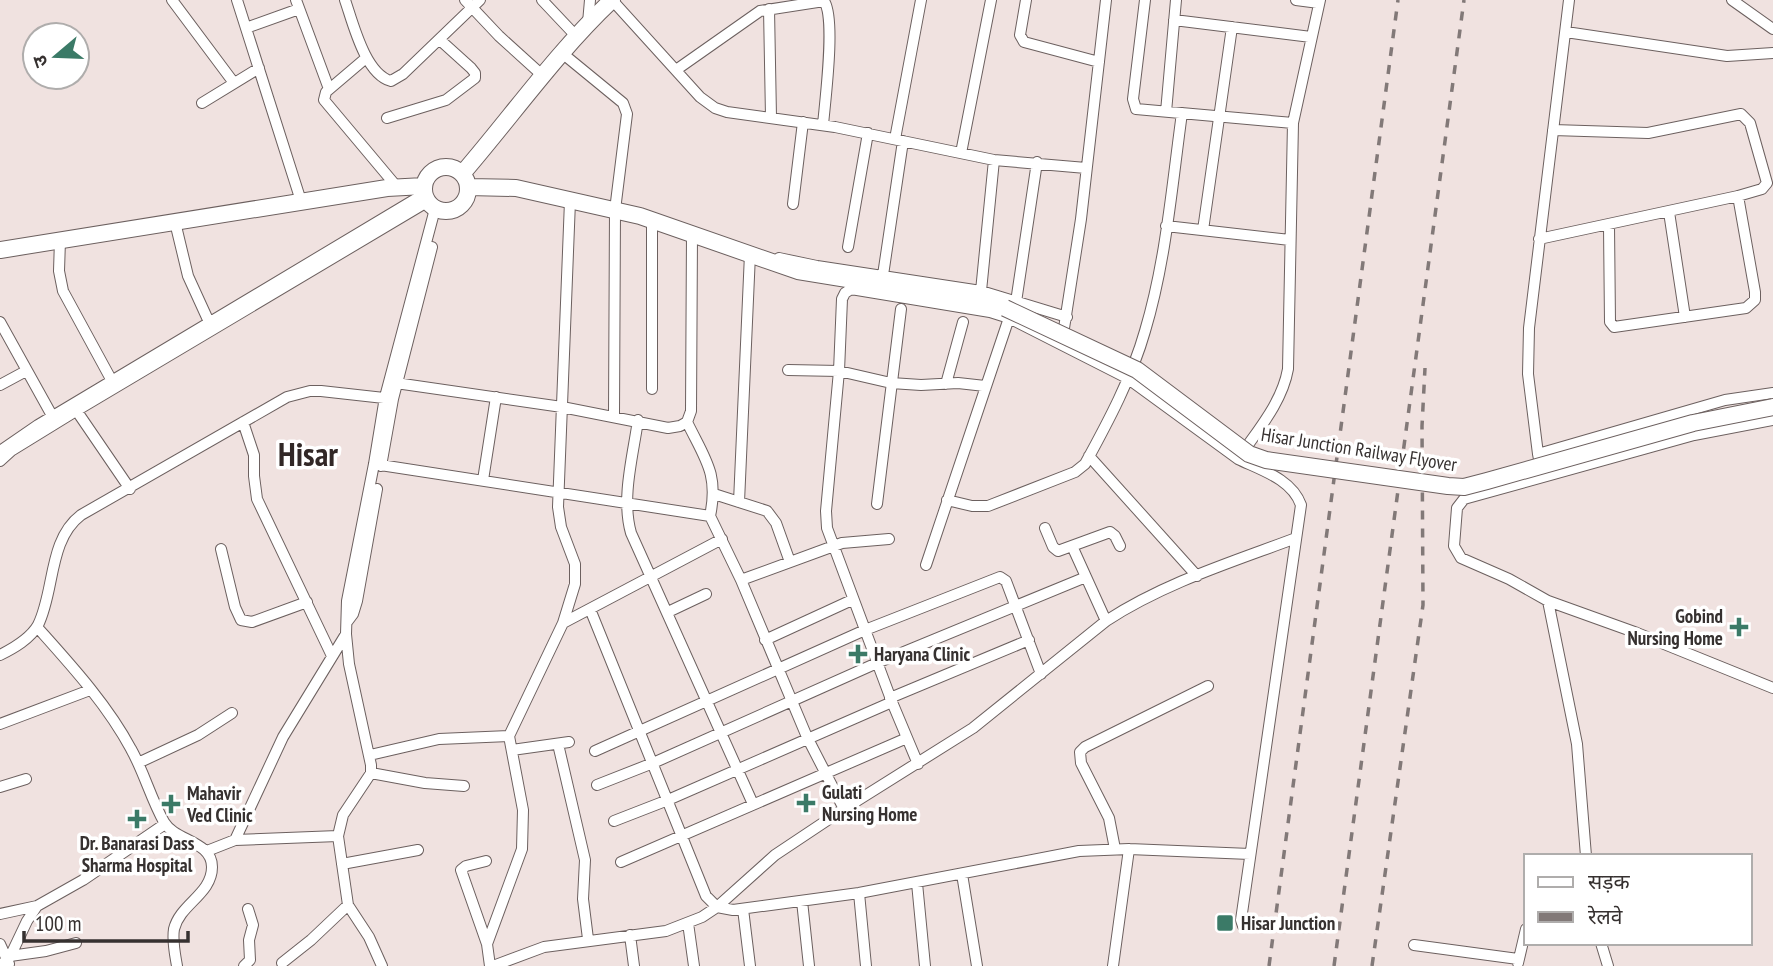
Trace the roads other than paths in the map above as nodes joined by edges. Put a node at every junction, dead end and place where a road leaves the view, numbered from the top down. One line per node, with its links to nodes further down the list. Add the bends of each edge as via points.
1 (172, 0): 37 (street)
2 (237, 0): 24 (street)
3 (345, 0): 32 (street)
4 (542, 0): 27 (street)
5 (590, 0): 22 (street)
6 (612, 0): 22 (main road); 35 (street)
7 (755, 0): 20 (street)
8 (921, 0): 50 (street)
9 (991, 0): 51 (street)
10 (1026, 0): 33 (street, via 1020,35 1024,42)
11 (1106, 0): 33 (street)
12 (1145, 0): 40 (street, via 1134,105 1141,111)
13 (1176, 0): 21 (street)
14 (1296, 0): 17 (street)
15 (1569, 0): 26 (street)
16 (1732, 0): 25 (street)
17 (1320, 2): 28 (street)
18 (472, 3): 29 (street); 36 (street)
19 (298, 4): 24 (street); 38 (street)
20 (764, 10): 35 (street); 43 (street); 47 (street, via 821,0 827,5 829,56)
21 (1174, 20): 23 (street); 40 (street)
22 (587, 23): 27 (main road)
23 (1232, 27): 28 (street); 42 (street)
24 (246, 28): 34 (street)
25 (1773, 29)
26 (1566, 32): 31 (street, via 1727,56); 48 (street)
27 (576, 36): 30 (main road)
28 (1311, 37): 46 (street)
29 (440, 40): 32 (street, via 391,81); 44 (street, via 471,68 475,78 446,100)
30 (562, 53): 36 (main road); 62 (street, via 626,109)
31 (1773, 53)
32 (366, 58): 38 (street)
33 (1099, 62): 54 (street)
34 (259, 68): 37 (street); 59 (street)
35 (676, 70): 43 (street, via 715,108)
36 (542, 75): 55 (main road)
37 (234, 83): 39 (street)
38 (329, 89): 56 (street, via 324,96 328,106)
39 (202, 103)
40 (1166, 112): 41 (street)
41 (1182, 113): 42 (street); 66 (street)
42 (1219, 116): 46 (street); 68 (street)
43 (771, 117): 45 (street)
44 (387, 118)
45 (803, 122): 47 (street); 61 (street)
46 (1293, 123): 72 (street)
47 (823, 125): 49 (street)
48 (1553, 130): 57 (street, via 1648,133 1741,114 1750,123 1768,183); 70 (street)
49 (867, 133): 50 (street); 73 (street)
50 (899, 140): 51 (street); 76 (street)
51 (961, 153): 52 (street)
52 (994, 160): 53 (street); 77 (street)
53 (1037, 162): 54 (street); 79 (street)
54 (1086, 168): 80 (street)
55 (465, 181): 58 (main road, via 466,199 458,208); 58 (main road, via 449,167 433,171); 60 (main road, Hisar Junction Railway Flyover)
56 (397, 187): 58 (main road); 59 (main road)
57 (1738, 196): 63 (street); 81 (street, via 1755,300 1746,307)
58 (430, 200): 83 (street); 91 (street); 102 (street)
59 (301, 201): 65 (main road)
60 (570, 201): 62 (main road, Hisar Junction Railway Flyover); 100 (street)
61 (793, 204)
62 (614, 210): 64 (main road, Hisar Junction Railway Flyover); 103 (street)
63 (1669, 212): 67 (street); 81 (street)
64 (652, 220): 69 (main road, Hisar Junction Railway Flyover); 96 (street)
65 (175, 222): 71 (main road); 83 (street, via 188,276)
66 (1166, 226): 68 (street); 89 (street, via 1145,333)
67 (1609, 226): 70 (street); 81 (street, via 1612,325 1618,328)
68 (1203, 230): 72 (street)
69 (692, 234): 75 (main road, Hisar Junction Railway Flyover); 108 (street, via 691,411)
70 (1539, 239): 110 (street, via 1527,349)
71 (60, 240): 74 (main road); 90 (street, via 63,291)
72 (1290, 240): 112 (street, via 1286,384)
73 (848, 247)
74 (0, 250)
75 (757, 257): 76 (street); 79 (main road, Hisar Junction Railway Flyover, via 798,271); 121 (street)
76 (883, 275): 77 (street)
77 (981, 291): 79 (street)
78 (901, 309): 92 (street)
79 (1010, 309): 80 (street); 85 (street); 88 (street, via 990,312 851,289 842,299); 95 (street); 101 (main road, Hisar Junction Railway Flyover, bridge, via 1137,370 1249,454 1448,486 1464,487 1681,426)
80 (1067, 317): 85 (street)
81 (1685, 317)
82 (0, 322): 87 (street)
83 (208, 322): 90 (street)
84 (963, 323): 93 (street)
85 (1061, 344): 89 (street)
86 (788, 370): 88 (street)
87 (26, 371): 94 (street); 104 (street)
88 (839, 372): 92 (street); 129 (street, via 826,512)
89 (1127, 378): 111 (street); 112 (street)
90 (112, 381): 102 (street)
91 (393, 383): 98 (street); 99 (street)
92 (891, 383): 93 (street); 123 (street)
93 (946, 384): 95 (street)
94 (0, 385)
95 (985, 386): 120 (street)
96 (652, 388)
97 (1773, 393): 110 (street, via 1725,400)
98 (496, 397): 100 (street); 116 (street)
99 (389, 398): 107 (street, via 310,391 287,397); 114 (street)
100 (562, 407): 103 (street); 118 (street)
101 (1773, 407)
102 (74, 408): 104 (street); 117 (street)
103 (614, 416): 106 (street)
104 (54, 420): 109 (street); 113 (street)
105 (1773, 420): 115 (street, via 1694,435)
106 (638, 421): 108 (street, via 668,428); 122 (street)
107 (243, 422): 117 (street); 142 (street, via 254,455 257,499)
108 (687, 422): 119 (street, via 713,477)
109 (0, 451)
110 (1538, 454): 115 (street)
111 (1089, 456): 120 (street, via 1081,469 996,504 981,507); 136 (street)
112 (1238, 459): 126 (street, via 1282,481 1298,496)
113 (0, 461)
114 (378, 465): 116 (street); 150 (street, via 357,601)
115 (1543, 476): 141 (street, via 1464,499 1457,508 1454,546 1461,558)
116 (483, 480): 118 (street)
117 (130, 489): 148 (street, via 81,515 67,529)
118 (559, 494): 122 (street); 147 (street, via 559,517 576,576)
119 (714, 494): 121 (street); 124 (street)
120 (947, 500): 134 (street)
121 (738, 502): 133 (street, via 772,516)
122 (626, 504): 124 (street); 135 (street, via 631,533)
123 (877, 504)
124 (710, 516): 127 (street)
125 (1045, 528): 130 (street, via 1055,549)
126 (1296, 538): 136 (street); 196 (street)
127 (722, 539): 135 (street); 138 (street)
128 (889, 539): 129 (street)
129 (832, 546): 133 (street); 140 (street)
130 (1072, 546): 131 (street, via 1110,531); 137 (street)
131 (1120, 546)
132 (221, 549): 142 (street, via 241,620 252,622)
133 (790, 562): 138 (street)
134 (926, 565)
135 (651, 576): 144 (street); 145 (street)
136 (1197, 576): 146 (street, via 1158,591)
137 (1086, 577): 143 (street); 146 (street)
138 (741, 580): 151 (street)
139 (706, 594): 145 (street)
140 (852, 600): 149 (street); 151 (street)
141 (1548, 601): 159 (street); 197 (street, via 1577,744)
142 (307, 602): 154 (street)
143 (1016, 606): 149 (street, via 1000,577); 152 (street); 155 (street)
144 (590, 609): 147 (street); 166 (street)
145 (668, 612): 161 (street)
146 (1106, 621): 157 (street)
147 (563, 623): 168 (street)
148 (37, 627): 153 (street); 160 (street)
149 (865, 630): 155 (street); 156 (street)
150 (345, 635): 154 (street); 173 (street)
151 (765, 640): 156 (street)
152 (1029, 640): 157 (street); 163 (street)
153 (0, 655)
154 (332, 656): 191 (street, via 283,737)
155 (877, 663): 162 (street); 163 (street)
156 (777, 669): 161 (street); 162 (street)
157 (1041, 674): 176 (street)
158 (1208, 686): 192 (street, via 1080,752 1109,818)
159 (1773, 688)
160 (90, 690): 165 (street); 174 (street)
161 (708, 700): 166 (street); 167 (street)
162 (791, 700): 167 (street); 169 (street)
163 (891, 700): 169 (street); 170 (street)
164 (232, 713): 174 (street)
165 (0, 724)
166 (639, 730): 172 (street); 175 (street)
167 (722, 732): 175 (street); 177 (street)
168 (509, 736): 171 (street); 173 (street, via 439,739)
169 (807, 737): 177 (street); 179 (street)
170 (908, 738): 176 (street); 179 (street)
171 (512, 750): 215 (street, via 563,743 585,860); 218 (street, via 523,810 522,849)
172 (595, 751)
173 (369, 755): 178 (street)
174 (138, 763): 188 (street)
175 (653, 764): 181 (street); 184 (street)
176 (918, 764): 186 (street)
177 (737, 768): 184 (street); 185 (street)
178 (371, 773): 182 (street); 190 (street, via 342,815)
179 (824, 774): 185 (street); 186 (street)
180 (26, 779): 183 (street)
181 (597, 785)
182 (464, 786)
183 (0, 787)
184 (668, 800): 187 (street); 189 (street)
185 (753, 804): 189 (street)
186 (844, 809): 207 (street, via 775,855)
187 (614, 821)
188 (165, 824): 195 (street); 206 (street)
189 (682, 835): 199 (street); 207 (street, via 706,896)
190 (338, 836): 191 (street); 200 (street)
191 (235, 840): 195 (street)
192 (1115, 849): 193 (street); 201 (street, via 1079,851)
193 (1129, 849): 196 (street); 235 (street)
194 (418, 850): 200 (street)
195 (206, 852): 224 (street, via 212,864 211,878 174,927)
196 (1250, 854): 212 (street)
197 (1586, 854)
198 (486, 861): 218 (street, via 461,870)
199 (621, 862)
200 (342, 864): 205 (street)
201 (962, 874): 202 (street); 234 (street)
202 (917, 883): 203 (street); 233 (street)
203 (859, 893): 204 (street); 232 (street)
204 (802, 901): 209 (street); 231 (street)
205 (348, 905): 222 (street); 226 (street)
206 (37, 906): 210 (street); 221 (street)
207 (717, 907): 209 (street); 211 (street)
208 (248, 909): 225 (street, via 253,929 250,960)
209 (743, 909): 230 (street)
210 (0, 914)
211 (688, 923): 213 (street); 229 (street)
212 (1243, 926)
213 (630, 935): 215 (street); 228 (street)
214 (1524, 938): 223 (street)
215 (588, 940): 227 (street, via 544,947)
216 (76, 943): 221 (street)
217 (0, 944): 221 (street)
218 (487, 944): 227 (street)
219 (1414, 945): 223 (street)
220 (1602, 945): 236 (street)
221 (7, 962)
222 (282, 963)
223 (1518, 963)
224 (177, 966)
225 (244, 966)
226 (382, 966)
227 (492, 966)
228 (634, 966)
229 (694, 966)
230 (750, 966)
231 (809, 966)
232 (866, 966)
233 (925, 966)
234 (977, 966)
235 (1113, 966)
236 (1608, 966)

